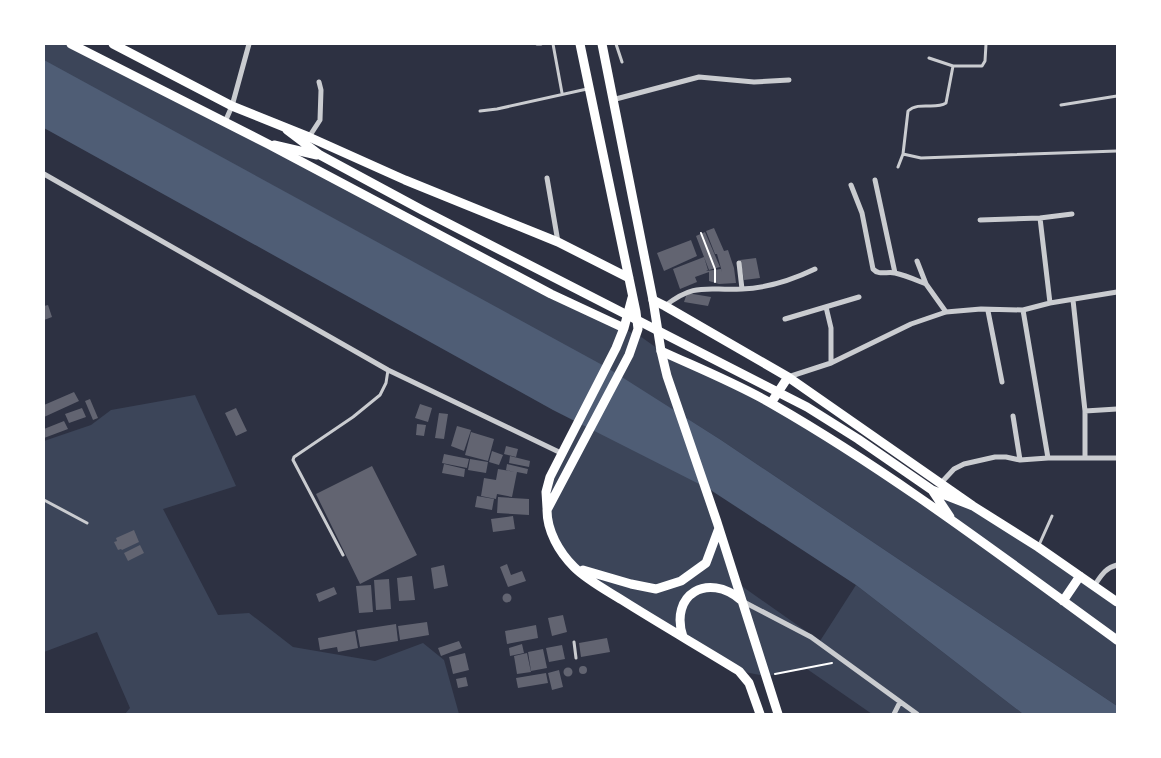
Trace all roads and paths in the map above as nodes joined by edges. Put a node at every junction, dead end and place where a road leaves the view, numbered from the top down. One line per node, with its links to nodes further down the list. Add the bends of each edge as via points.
1 (71, 44): 23 (main road)
2 (113, 44): 21 (main road)
3 (249, 44): 21 (street)
4 (538, 44): 5 (lane)
5 (541, 44)
6 (553, 44): 17 (lane)
7 (580, 44): 16 (main road)
8 (602, 44): 19 (main road)
9 (616, 44): 12 (lane)
10 (986, 44): 13 (lane, via 982,66)
11 (929, 58): 13 (lane)
12 (622, 62)
13 (953, 66): 28 (lane, via 946,102 942,106 917,106 908,111)
14 (789, 80): 19 (street, via 754,82 699,77)
15 (319, 82): 25 (street, via 320,120)
16 (590, 88): 17 (lane); 44 (main road)
17 (562, 93): 22 (lane)
18 (1117, 96): 20 (lane)
19 (612, 100): 51 (main road)
20 (1061, 105)
21 (232, 106): 23 (street); 24 (main road)
22 (480, 111)
23 (225, 122): 26 (main road)
24 (284, 127): 25 (main road); 29 (main road)
25 (309, 137): 39 (main road)
26 (268, 144): 29 (main road); 60 (main road, via 551,294)
27 (1117, 151): 28 (lane, via 921,158)
28 (903, 154): 30 (lane)
29 (323, 157): 76 (main road, via 807,407)
30 (898, 168)
31 (44, 174): 63 (street)
32 (547, 178): 39 (street)
33 (875, 180): 43 (street)
34 (851, 185): 43 (street, via 862,213 873,269 881,273)
35 (1072, 214): 36 (street)
36 (1040, 218): 37 (street); 53 (street)
37 (980, 220)
38 (701, 233): 46 (path, via 715,269)
39 (558, 242): 44 (main road)
40 (916, 261): 45 (street)
41 (739, 264): 47 (street)
42 (816, 269): 47 (street, via 792,280)
43 (895, 272): 45 (street)
44 (629, 278): 48 (main road)
45 (926, 284): 58 (street)
46 (715, 289): 47 (street); 54 (street, via 689,291)
47 (742, 289)
48 (632, 292): 60 (main road); 79 (main road, via 638,329 629,355)
49 (1117, 293): 52 (street)
50 (859, 297): 55 (street)
51 (653, 300): 54 (main road); 61 (main road)
52 (1073, 300): 53 (street); 68 (street)
53 (1050, 304): 56 (street)
54 (665, 306): 64 (main road)
55 (826, 307): 59 (street); 62 (street, via 831,328)
56 (1023, 310): 57 (street); 71 (street)
57 (988, 311): 58 (street); 65 (street)
58 (946, 312): 62 (street, via 911,324)
59 (785, 319)
60 (624, 328): 70 (main road)
61 (661, 351): 66 (main road); 83 (main road)
62 (831, 363): 64 (street)
63 (388, 370): 70 (street); 85 (lane, via 380,395 293,460)
64 (788, 376): 66 (main road); 75 (main road)
65 (1002, 382)
66 (771, 404): 82 (main road, via 836,442)
67 (1117, 409): 68 (street)
68 (1085, 411): 72 (street)
69 (1013, 416): 74 (street)
70 (561, 453): 79 (main road, via 548,483)
71 (1048, 458): 72 (street); 74 (street)
72 (1085, 458): 73 (street)
73 (1117, 458)
74 (1020, 460): 75 (street, via 1006,457 964,464 954,469)
75 (941, 483): 78 (main road)
76 (930, 489): 78 (main road); 82 (main road)
77 (44, 500): 81 (lane)
78 (973, 506): 84 (main road)
79 (547, 510): 87 (main road, via 551,530)
80 (1052, 516): 84 (lane)
81 (87, 523)
82 (955, 524): 91 (main road)
83 (719, 528): 87 (main road, via 706,563 682,581 656,588); 90 (main road)
84 (1038, 547): 88 (main road)
85 (343, 555)
86 (1117, 566): 89 (street, via 1103,573)
87 (574, 568): 93 (main road)
88 (1080, 576): 89 (main road); 91 (main road)
89 (1094, 586): 92 (main road)
90 (742, 601): 93 (main road, via 723,588 697,591 686,599 680,611); 97 (street, via 812,637); 98 (main road)
91 (1063, 601): 94 (main road)
92 (1117, 602)
93 (683, 637): 100 (main road, via 740,672 749,683)
94 (1117, 640)
95 (574, 642): 96 (lane)
96 (576, 658)
97 (841, 658): 98 (path, via 826,666); 99 (street)
98 (766, 676): 101 (main road)
99 (900, 702): 102 (street); 103 (street)
100 (760, 714)
101 (778, 714)
102 (894, 714)
103 (917, 714)

